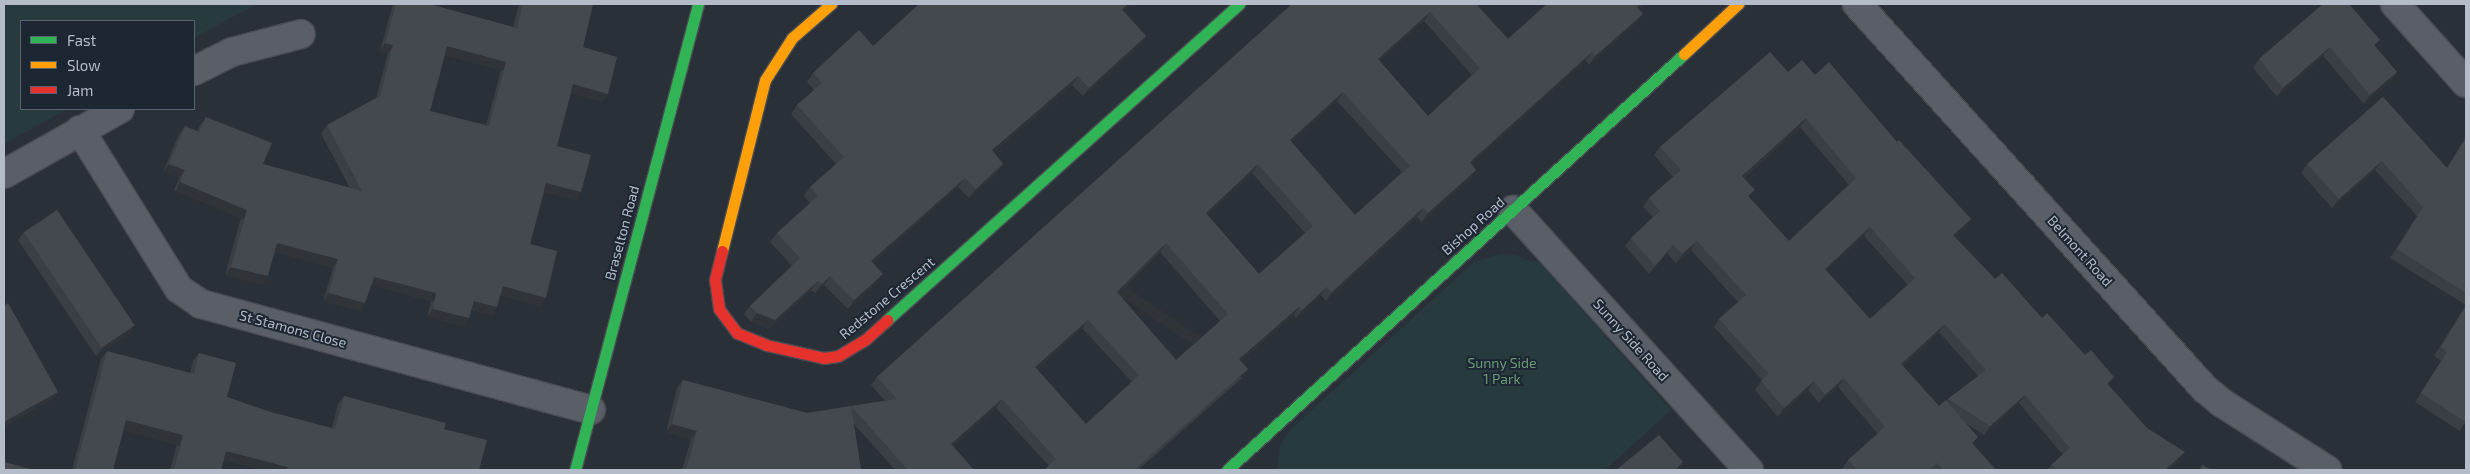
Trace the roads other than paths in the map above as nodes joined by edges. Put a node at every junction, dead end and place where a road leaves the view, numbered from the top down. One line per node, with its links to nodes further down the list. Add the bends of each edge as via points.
1 (698, 4): 14 (street, Braselton Road)
2 (831, 4): 3 (street, Redstone Crescent, via 792,38 765,80 715,280 719,309 737,333 766,345 824,358 838,356 865,340)
3 (1239, 4)
4 (1738, 4): 13 (street, Bishop Road)
5 (1858, 4): 18 (street, Belmont Road, via 2213,396)
6 (2395, 4): 8 (street)
7 (301, 34): 9 (street, via 232,52)
8 (2461, 66)
9 (195, 70)
10 (118, 110): 11 (street)
11 (80, 130): 12 (street); 14 (street, St Stamons Close, via 179,289 201,304)
12 (4, 174)
13 (1513, 210): 15 (street, Bishop Road); 17 (street, Sunny Side Road)
14 (591, 410): 16 (street, Braselton Road)
15 (1233, 468)
16 (575, 470)
17 (1748, 470)
18 (2326, 470)

